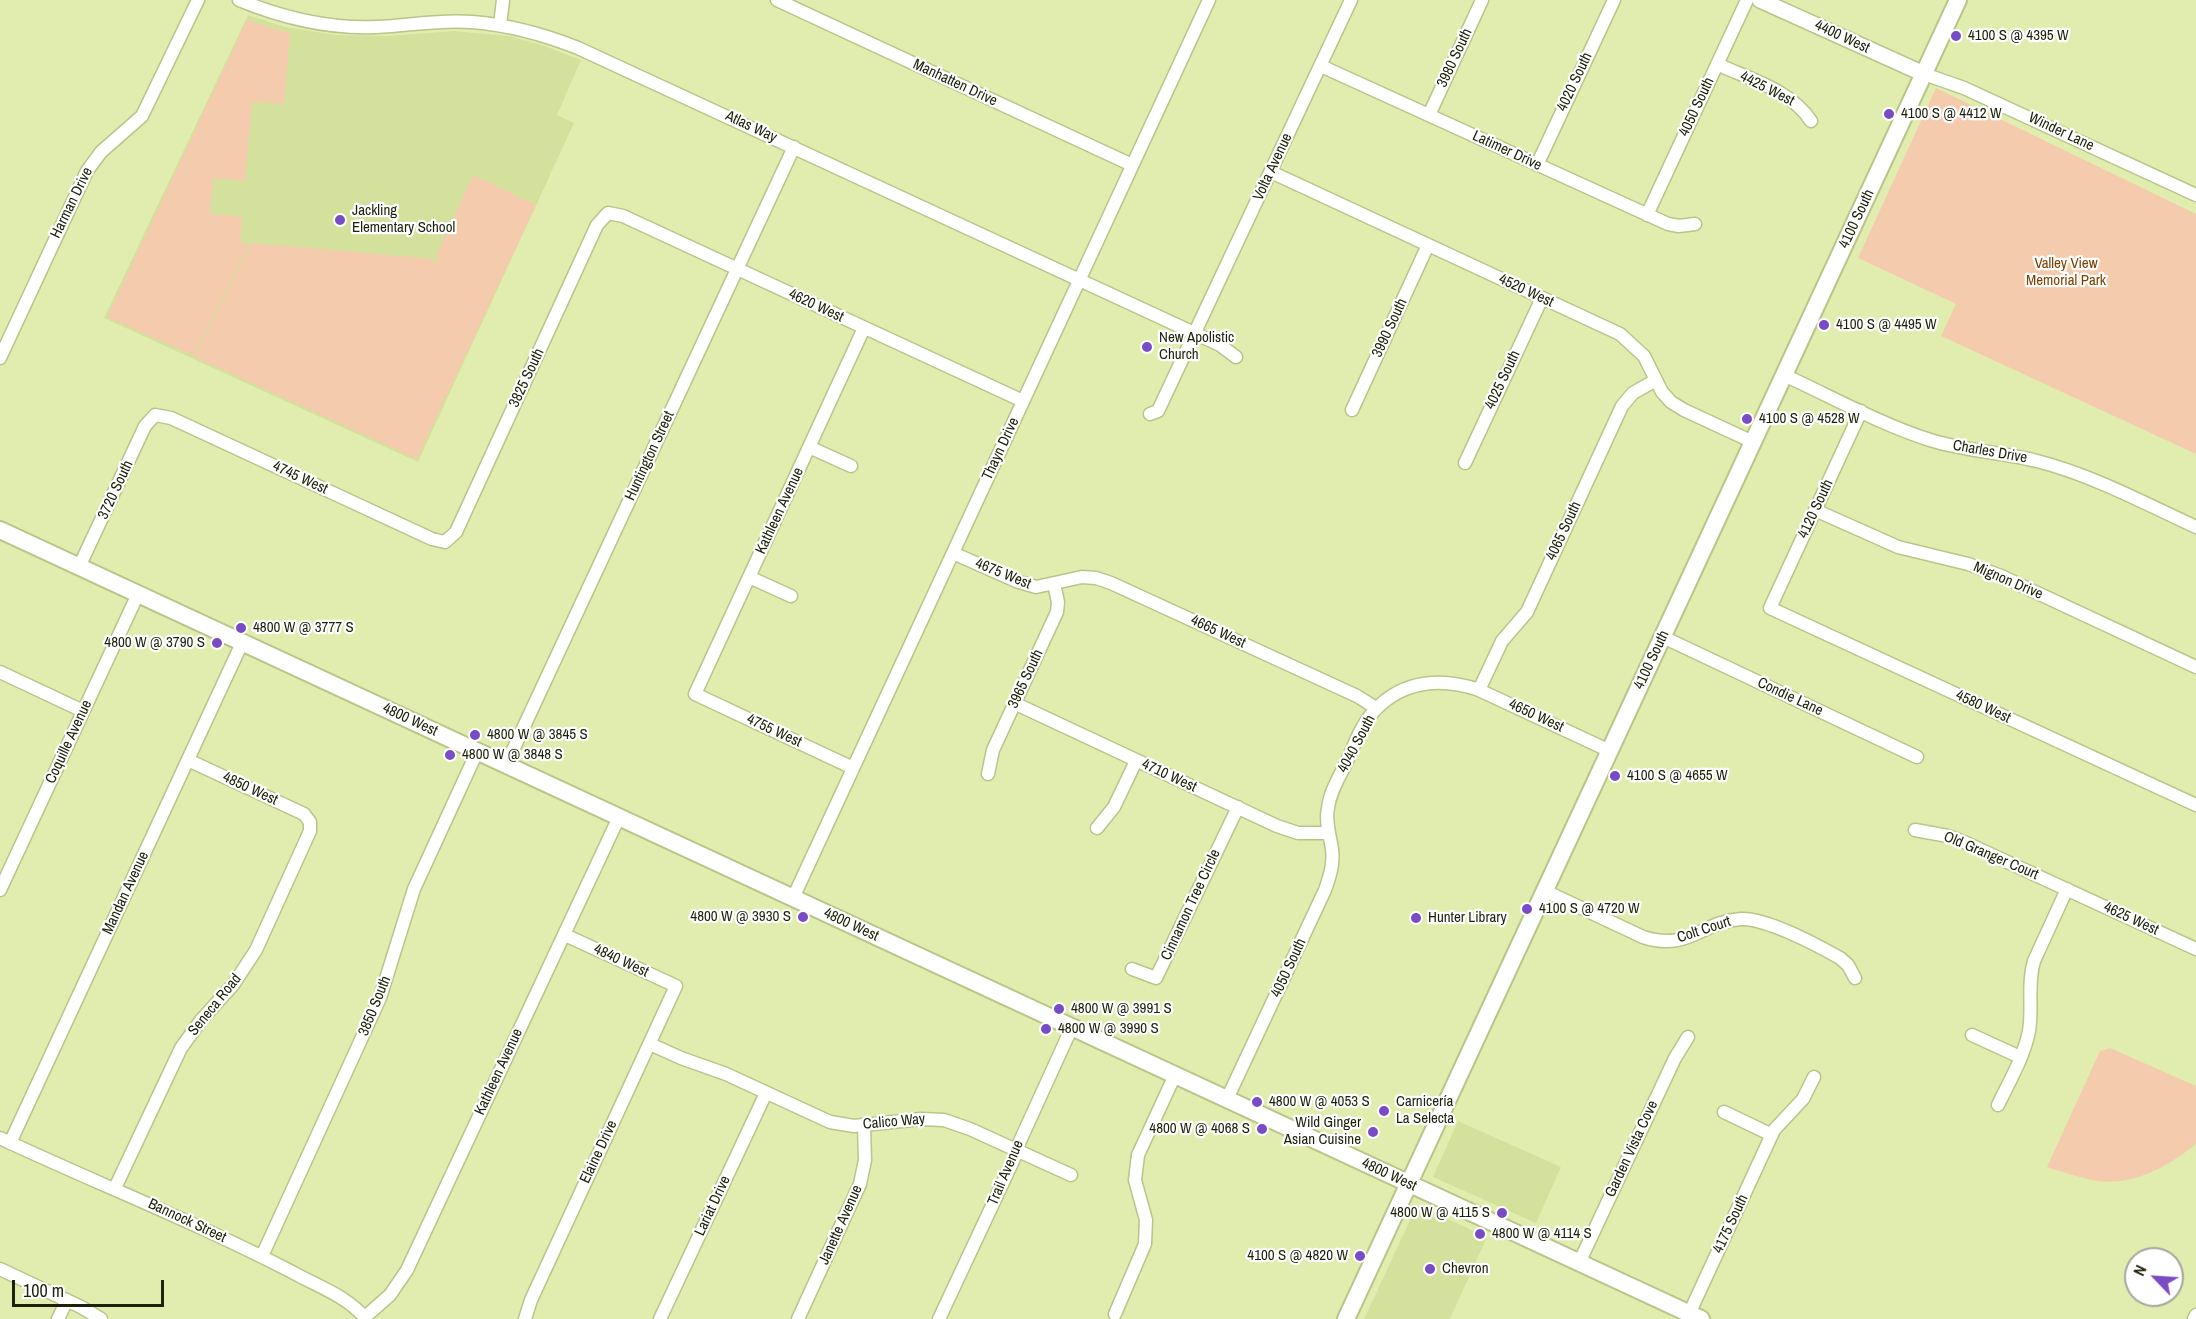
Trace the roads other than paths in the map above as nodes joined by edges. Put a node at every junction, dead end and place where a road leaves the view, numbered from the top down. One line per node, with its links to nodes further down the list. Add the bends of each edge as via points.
1 (198, 0): 33 (street, Harman Drive, via 142,117 101,152 87,171)
2 (239, 0): 12 (street, Atlas Way, via 289,17 342,27 438,21)
3 (503, 0): 12 (street)
4 (777, 0): 19 (street, Manhatten Drive)
5 (1209, 0): 19 (street, Thayn Drive)
6 (1351, 0): 14 (street, Volta Avenue)
7 (1482, 0): 16 (street, 3980 South)
8 (1614, 0): 20 (street, 4020 South)
9 (1747, 0): 13 (street, 4050 South)
10 (1760, 0): 15 (street, 4400 West)
11 (1958, 0): 15 (main road, 4100 South)
12 (500, 25): 18 (street, Atlas Way, via 578,48)
13 (1717, 64): 17 (street, 4425 West, via 1791,99); 24 (street, 4050 South)
14 (1321, 66): 16 (street, Latimer Drive); 21 (street, Volta Avenue)
15 (1924, 74): 22 (street, Winder Lane, via 1964,88); 34 (main road, 4100 South)
16 (1429, 115): 20 (street, Latimer Drive)
17 (1811, 121)
18 (794, 147): 27 (street, Huntington Street); 28 (street, Atlas Way)
19 (1132, 165): 28 (street, Thayn Drive)
20 (1537, 165): 24 (street, Latimer Drive)
21 (1271, 172): 26 (street, 4520 West); 31 (street, Volta Avenue)
22 (2196, 195)
23 (608, 213): 27 (street, 4620 West, via 623,216); 48 (street, 3825 South, via 597,225 456,532)
24 (1647, 215): 25 (street, Latimer Drive, via 1674,226)
25 (1695, 224)
26 (1428, 245): 29 (street, 4520 West); 37 (street, 3990 South)
27 (738, 269): 30 (street, 4620 West); 71 (street, Huntington Street)
28 (1079, 280): 31 (street, Atlas Way); 36 (street, Thayn Drive)
29 (1542, 298): 35 (street, 4520 West, via 1627,339 1644,356); 43 (street, 4025 South)
30 (864, 328): 36 (street, 4620 West); 42 (street, Kathleen Avenue)
31 (1194, 333): 32 (street, Atlas Way); 39 (street, Volta Avenue, via 1158,411)
32 (1236, 357)
33 (0, 358)
34 (1784, 375): 38 (street, Charles Drive); 41 (main road, 4100 South)
35 (1656, 380): 41 (street, 4520 West, via 1677,406); 61 (street, 4065 South, via 1633,393 1622,406 1525,616 1502,641)
36 (1023, 401): 49 (street, Thayn Drive)
37 (1352, 410)
38 (1861, 411): 45 (street, 4120 South); 46 (street, Charles Drive, via 1929,440 2066,470)
39 (1150, 414)
40 (155, 415): 48 (street, 4745 West, via 171,418); 50 (street, 3720 South, via 146,426)
41 (1753, 442): 56 (main road, 4100 South)
42 (809, 447): 44 (street); 51 (street, Kathleen Avenue)
43 (1465, 463)
44 (851, 466)
45 (1815, 510): 55 (street, 4120 South); 58 (street, Mignon Drive, via 1898,547 2001,576)
46 (2196, 527)
47 (0, 530): 50 (main road, 4800 West)
48 (445, 542)
49 (953, 553): 52 (street, 4675 West, via 1027,585); 72 (street, Thayn Drive)
50 (80, 567): 53 (main road, 4800 West)
51 (749, 577): 54 (street); 62 (street, Kathleen Avenue)
52 (1054, 584): 63 (street, 3965 South, via 1057,612); 64 (street, 4665 West, via 1082,577 1112,583)
53 (138, 594): 57 (main road, 4800 West); 65 (street, Coquille Avenue)
54 (791, 596)
55 (1770, 608): 74 (street, 4580 West)
56 (1663, 637): 66 (main road, 4100 South); 68 (street, Condie Lane)
57 (242, 643): 67 (main road, 4800 West); 69 (street, Mandan Avenue)
58 (2196, 667)
59 (0, 672): 65 (street)
60 (1460, 684): 61 (street, 4650 West); 64 (street, 4040 South, via 1419,685)
61 (1479, 690): 66 (street, 4650 West)
62 (695, 693): 72 (street, 4755 West)
63 (1014, 703): 70 (street, 4710 West); 73 (street, 3965 South, via 993,750)
64 (1377, 708): 80 (street, 4040 South, via 1331,793)
65 (83, 711): 82 (street, Coquille Avenue)
66 (1610, 751): 83 (main road, 4100 South)
67 (477, 752): 71 (main road, 4800 West); 108 (street, 3850 South, via 414,889 380,998)
68 (1917, 757)
69 (188, 760): 77 (street, 4850 West, via 304,814); 103 (street, Mandan Avenue)
70 (1136, 761): 75 (street, 4710 West); 78 (street, via 1114,807)
71 (506, 765): 76 (main road, 4800 West)
72 (853, 768): 84 (street, Thayn Drive)
73 (988, 774)
74 (2196, 806)
75 (1238, 807): 80 (street, 4710 West, via 1298,833); 87 (street, Cinnamon Tree Circle, via 1156,978)
76 (620, 817): 84 (main road, 4800 West); 85 (street, Kathleen Avenue)
77 (310, 822): 107 (street, Seneca Road, via 308,839 256,950 178,1054)
78 (1097, 828)
79 (1915, 830): 81 (street, Old Granger Court, via 1964,842)
80 (1328, 832): 98 (street, 4050 South, via 1332,861 1325,890)
81 (2067, 889): 86 (street, 4625 West); 94 (street, via 2034,961 2029,1031)
82 (0, 890)
83 (1545, 891): 88 (street, Colt Court, via 1643,937 1661,941 1687,939 1731,921 1763,922 1840,958); 106 (main road, 4100 South)
84 (793, 898): 90 (main road, 4800 West)
85 (565, 935): 89 (street, 4840 West); 115 (street, Kathleen Avenue, via 407,1269 390,1295)
86 (2196, 949)
87 (1132, 969)
88 (1855, 978)
89 (676, 986): 93 (street, Elaine Drive)
90 (1072, 1027): 95 (main road, 4800 West); 104 (street, Trail Avenue)
91 (1972, 1035): 94 (street)
92 (1688, 1037): 109 (street, Garden Vista Cove)
93 (650, 1044): 97 (street, Calico Way); 118 (street, Elaine Drive)
94 (2020, 1057): 99 (street)
95 (1175, 1075): 98 (main road, 4800 West); 112 (street, via 1138,1155 1135,1180 1146,1220 1145,1244)
96 (1814, 1077): 102 (street, 4175 South, via 1803,1099)
97 (766, 1093): 101 (street, Calico Way, via 830,1122); 119 (street, Lariat Drive)
98 (1227, 1099): 106 (main road, 4800 West)
99 (1998, 1105)
100 (1724, 1112): 102 (street)
101 (864, 1126): 104 (street, Calico Way, via 914,1119 944,1120); 120 (street, Janette Avenue, via 866,1160 860,1184)
102 (1772, 1135): 114 (street, 4175 South)
103 (5, 1140): 107 (street, Bannock Street)
104 (1017, 1150): 105 (street, Calico Way); 121 (street, Trail Avenue)
105 (1071, 1175)
106 (1410, 1184): 109 (main road, 4800 West); 122 (main road, 4100 South)
107 (115, 1188): 108 (street, Bannock Street)
108 (262, 1256): 115 (street, Bannock Street, via 336,1295)
109 (1579, 1263): 114 (main road, 4800 West)
110 (0, 1269): 111 (street)
111 (67, 1300): 116 (street); 117 (street)
112 (1115, 1314)
113 (2196, 1314): 123 (street)
114 (1695, 1316)
115 (366, 1318)
116 (58, 1319)
117 (101, 1319)
118 (525, 1319)
119 (660, 1319)
120 (798, 1319)
121 (939, 1319)
122 (1346, 1319)
123 (2194, 1319)

